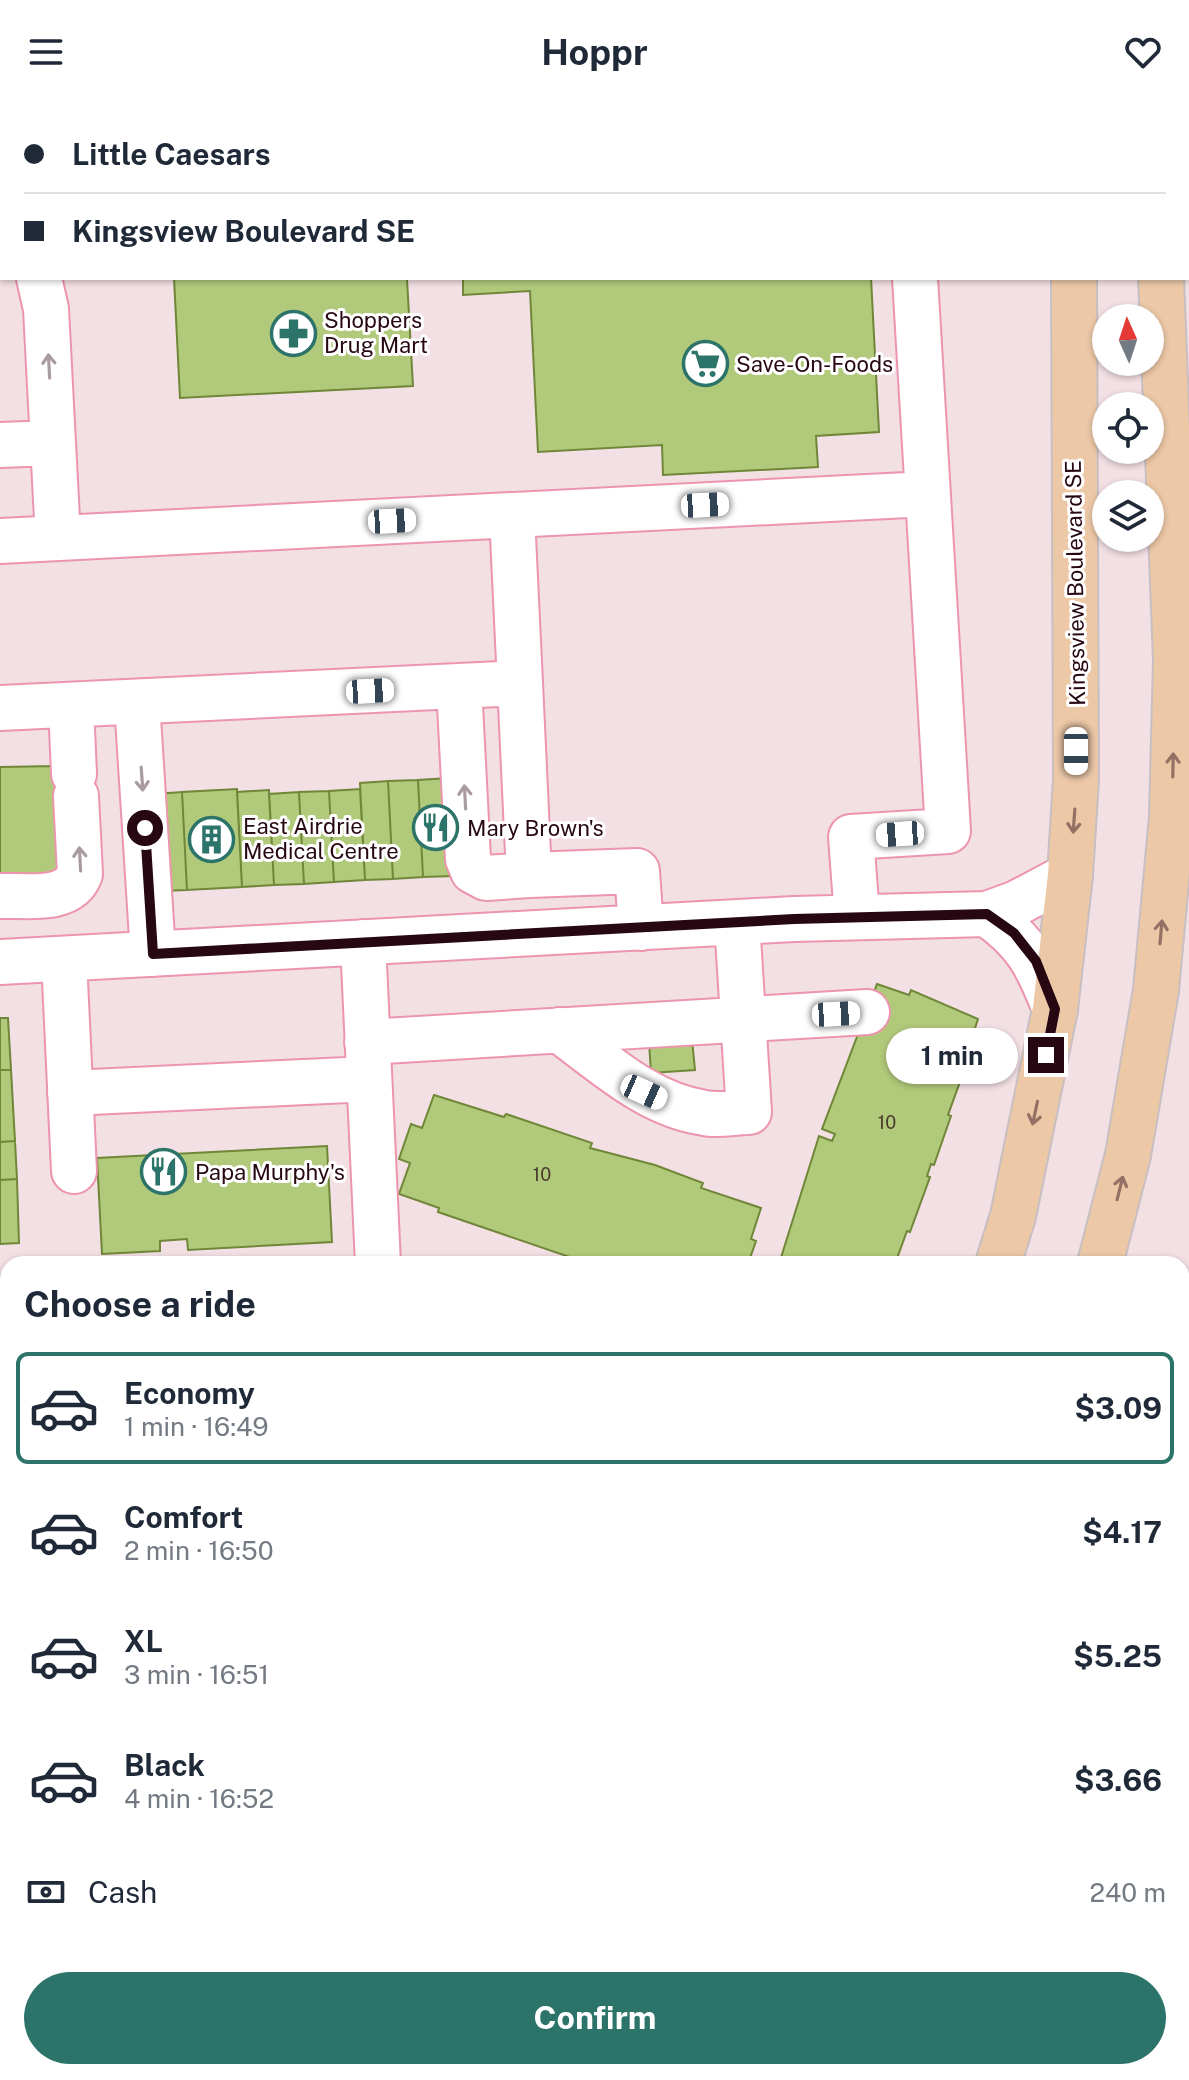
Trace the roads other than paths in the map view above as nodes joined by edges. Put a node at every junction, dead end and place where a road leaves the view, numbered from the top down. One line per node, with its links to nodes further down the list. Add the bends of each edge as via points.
1 (39, 280): 7 (street, one-way to 1, via 46,309)
2 (915, 280): 9 (street)
3 (1058, 280): 6 (main road)
4 (1074, 280): 6 (main road, Kingsview Boulevard SE)
5 (1164, 291): 38 (main road, one-way to 5, via 1128,1155 1156,990 1172,817 1176,659)
6 (1075, 379): 19 (main road, Kingsview Boulevard SE, one-way to 19, via 1076,779)
7 (53, 443): 8 (street); 11 (street)
8 (0, 445)
9 (927, 494): 10 (street); 22 (street, via 948,831 851,837)
10 (512, 515): 11 (street); 13 (street)
11 (58, 538): 12 (street)
12 (0, 541)
13 (520, 683): 14 (street); 18 (street)
14 (459, 686): 15 (street); 18 (street, one-way to 14, via 486,878 473,871 468,859)
15 (137, 702): 16 (street); 26 (street, one-way to 26)
16 (71, 705): 17 (street); 20 (street, one-way to 16, via 66,893 76,886 80,874)
17 (0, 708)
18 (529, 875): 24 (street, via 637,871)
19 (1070, 875): 21 (street); 29 (main road, Kingsview Boulevard SE)
20 (0, 896)
21 (987, 914): 22 (street); 29 (street, via 1014,933 1036,961)
22 (857, 916): 23 (street)
23 (737, 922): 24 (street); 31 (street)
24 (641, 928): 25 (street)
25 (363, 942): 26 (street); 33 (street)
26 (153, 954): 27 (street)
27 (64, 959): 28 (street); 34 (street)
28 (0, 962)
29 (1055, 1009): 37 (main road, Kingsview Boulevard SE, one-way to 37)
30 (867, 1012): 31 (street)
31 (743, 1019): 32 (street); 32 (street, via 749,1112 706,1114 644,1092)
32 (559, 1030): 33 (street)
33 (368, 1061): 34 (street); 36 (street)
34 (70, 1093): 35 (street)
35 (74, 1171)
36 (378, 1256)
37 (1000, 1256)
38 (1102, 1256)

